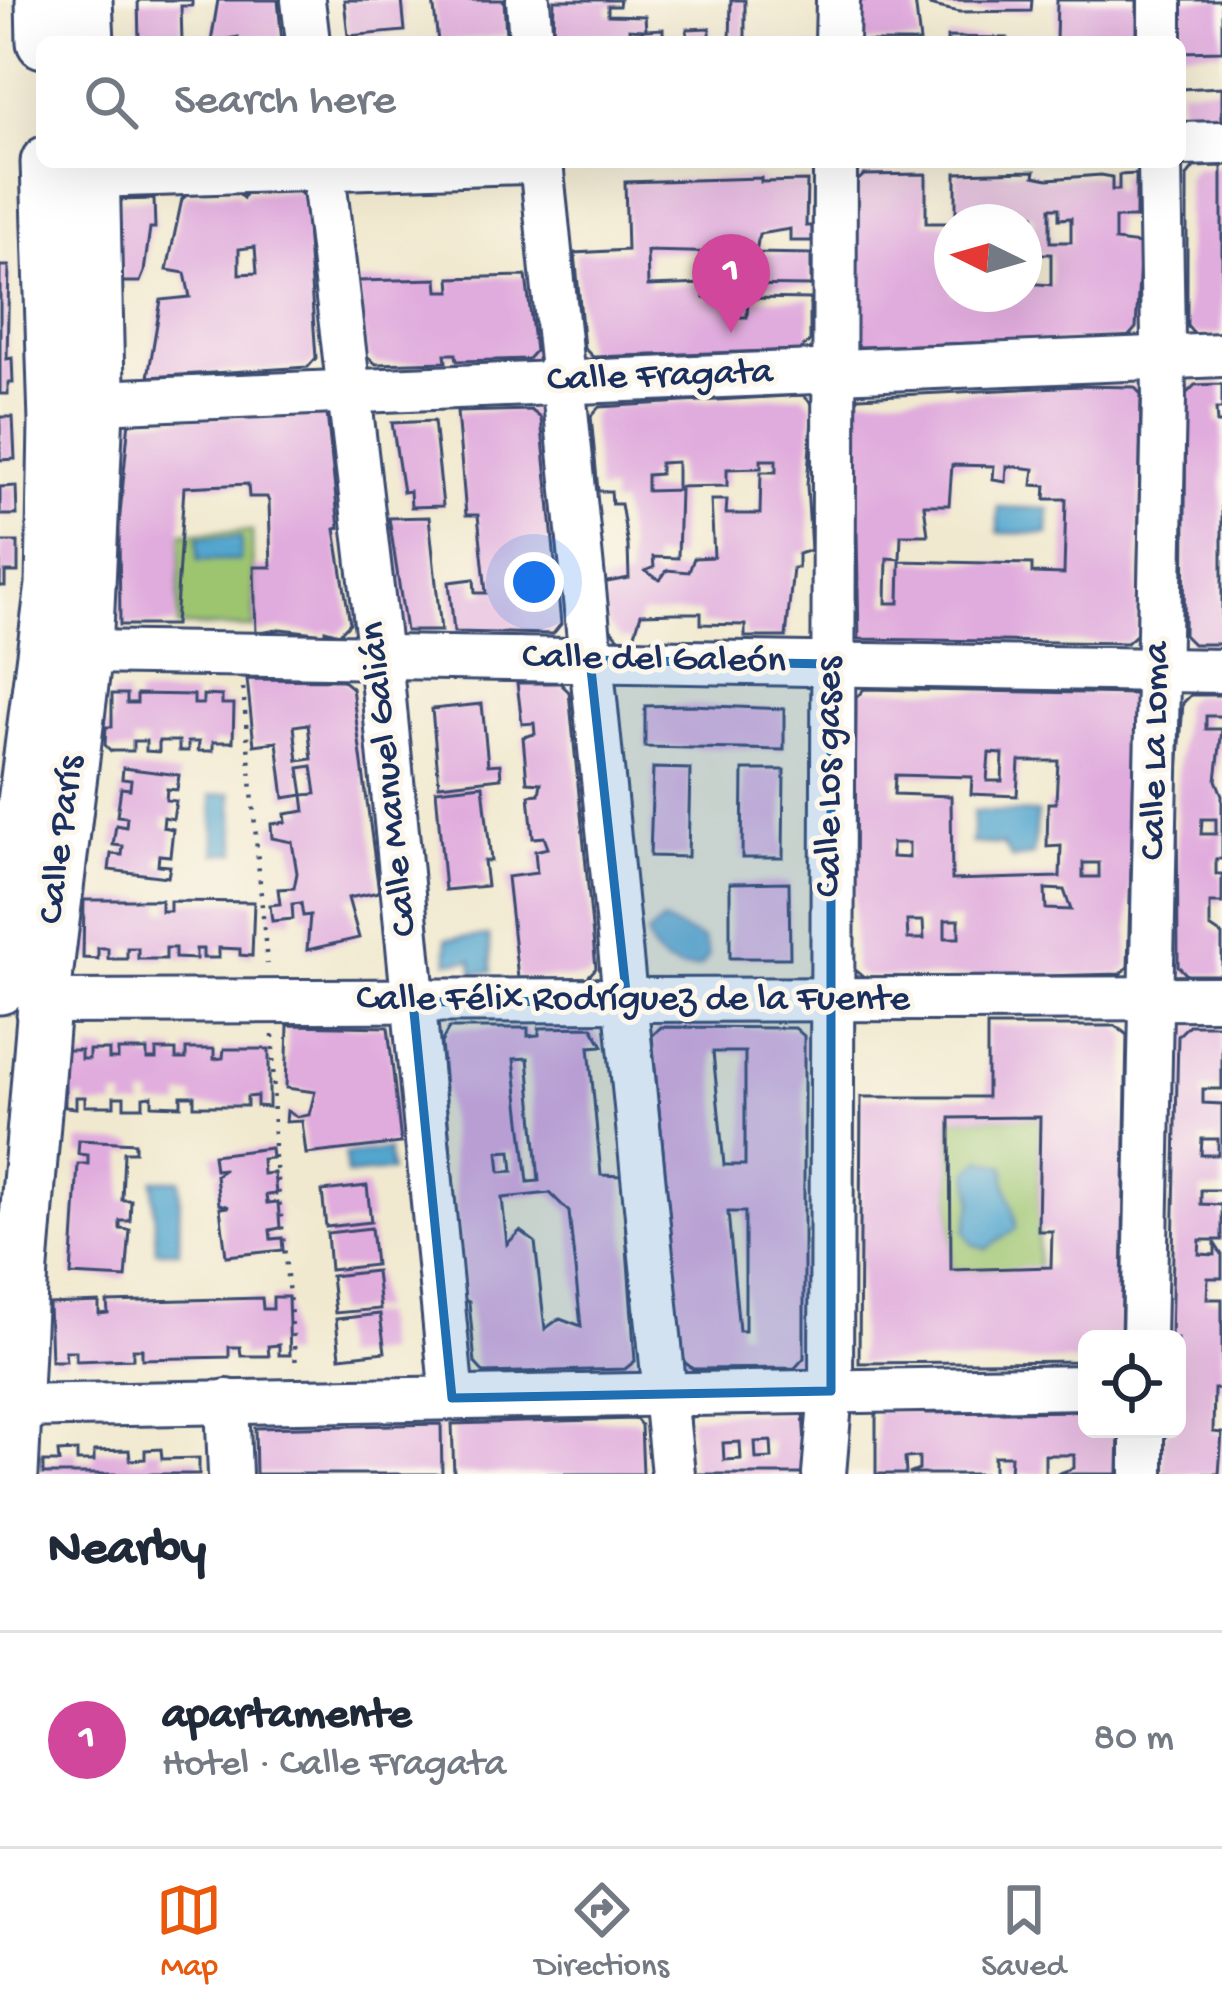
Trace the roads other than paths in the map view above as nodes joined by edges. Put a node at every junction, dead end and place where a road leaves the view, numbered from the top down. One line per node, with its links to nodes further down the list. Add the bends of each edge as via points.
1 (42, 0): 7 (main road)
2 (86, 0): 8 (main road)
3 (303, 0): 9 (street)
4 (528, 0): 10 (street)
5 (838, 0): 11 (street)
6 (1160, 0): 12 (street)
7 (44, 36)
8 (88, 36)
9 (307, 36)
10 (531, 36)
11 (837, 36)
12 (1160, 36)
13 (1222, 143): 14 (street)
14 (1186, 144)
15 (78, 168): 25 (main road, Calle París)
16 (323, 168): 24 (street, Calle Manuel Galián)
17 (542, 168): 23 (street)
18 (835, 168): 22 (street, Calle Los gases)
19 (1160, 168): 21 (street, Calle La Loma)
20 (1222, 355): 21 (street, Calle Fragata)
21 (1163, 358): 22 (street, Calle Fragata); 30 (street, Calle La Loma)
22 (831, 371): 23 (street, Calle Fragata); 29 (street, Calle Los gases)
23 (562, 382): 24 (street, Calle Fragata); 28 (street)
24 (349, 391): 25 (street, Calle Fragata); 27 (street, Calle Manuel Galián)
25 (81, 404): 26 (main road, Calle París); 32 (main road, Calle París)
26 (86, 652): 27 (street, Calle del Galeón); 35 (main road, Calle París)
27 (380, 656): 28 (street, Calle del Galeón); 38 (street, Calle Manuel Galián)
28 (590, 660): 29 (street, Calle del Galeón); 37 (street)
29 (831, 664): 30 (street, Calle del Galeón); 36 (street, Calle Los gases)
30 (1158, 670): 31 (street, Calle del Galeón); 33 (street, Calle La Loma)
31 (1222, 670)
32 (13, 792): 35 (main road, Calle París)
33 (1153, 998): 34 (street, Calle Félix Rodríguez de la Fuente); 36 (street, Calle Félix Rodríguez de la Fuente); 39 (street, Calle La Loma)
34 (1222, 998)
35 (22, 1000): 38 (street, Calle Félix Rodríguez de la Fuente); 45 (main road, Calle París)
36 (831, 1000): 37 (street, Calle Félix Rodríguez de la Fuente); 41 (street, Calle Los gases)
37 (627, 1001): 38 (street, Calle Félix Rodríguez de la Fuente); 42 (street)
38 (413, 1002): 43 (street, Calle Manuel Galián)
39 (1144, 1330)
40 (1078, 1387): 41 (street)
41 (831, 1391): 42 (street); 50 (street, Calle Los gases); 51 (street, Calle Los gases)
42 (664, 1394): 43 (street); 49 (street)
43 (452, 1398): 44 (street)
44 (227, 1401): 45 (street); 48 (street)
45 (14, 1406): 47 (main road, Calle París)
46 (1142, 1438): 52 (street)
47 (12, 1474)
48 (230, 1474)
49 (673, 1474)
50 (824, 1474)
51 (854, 1474)
52 (1142, 1474)

